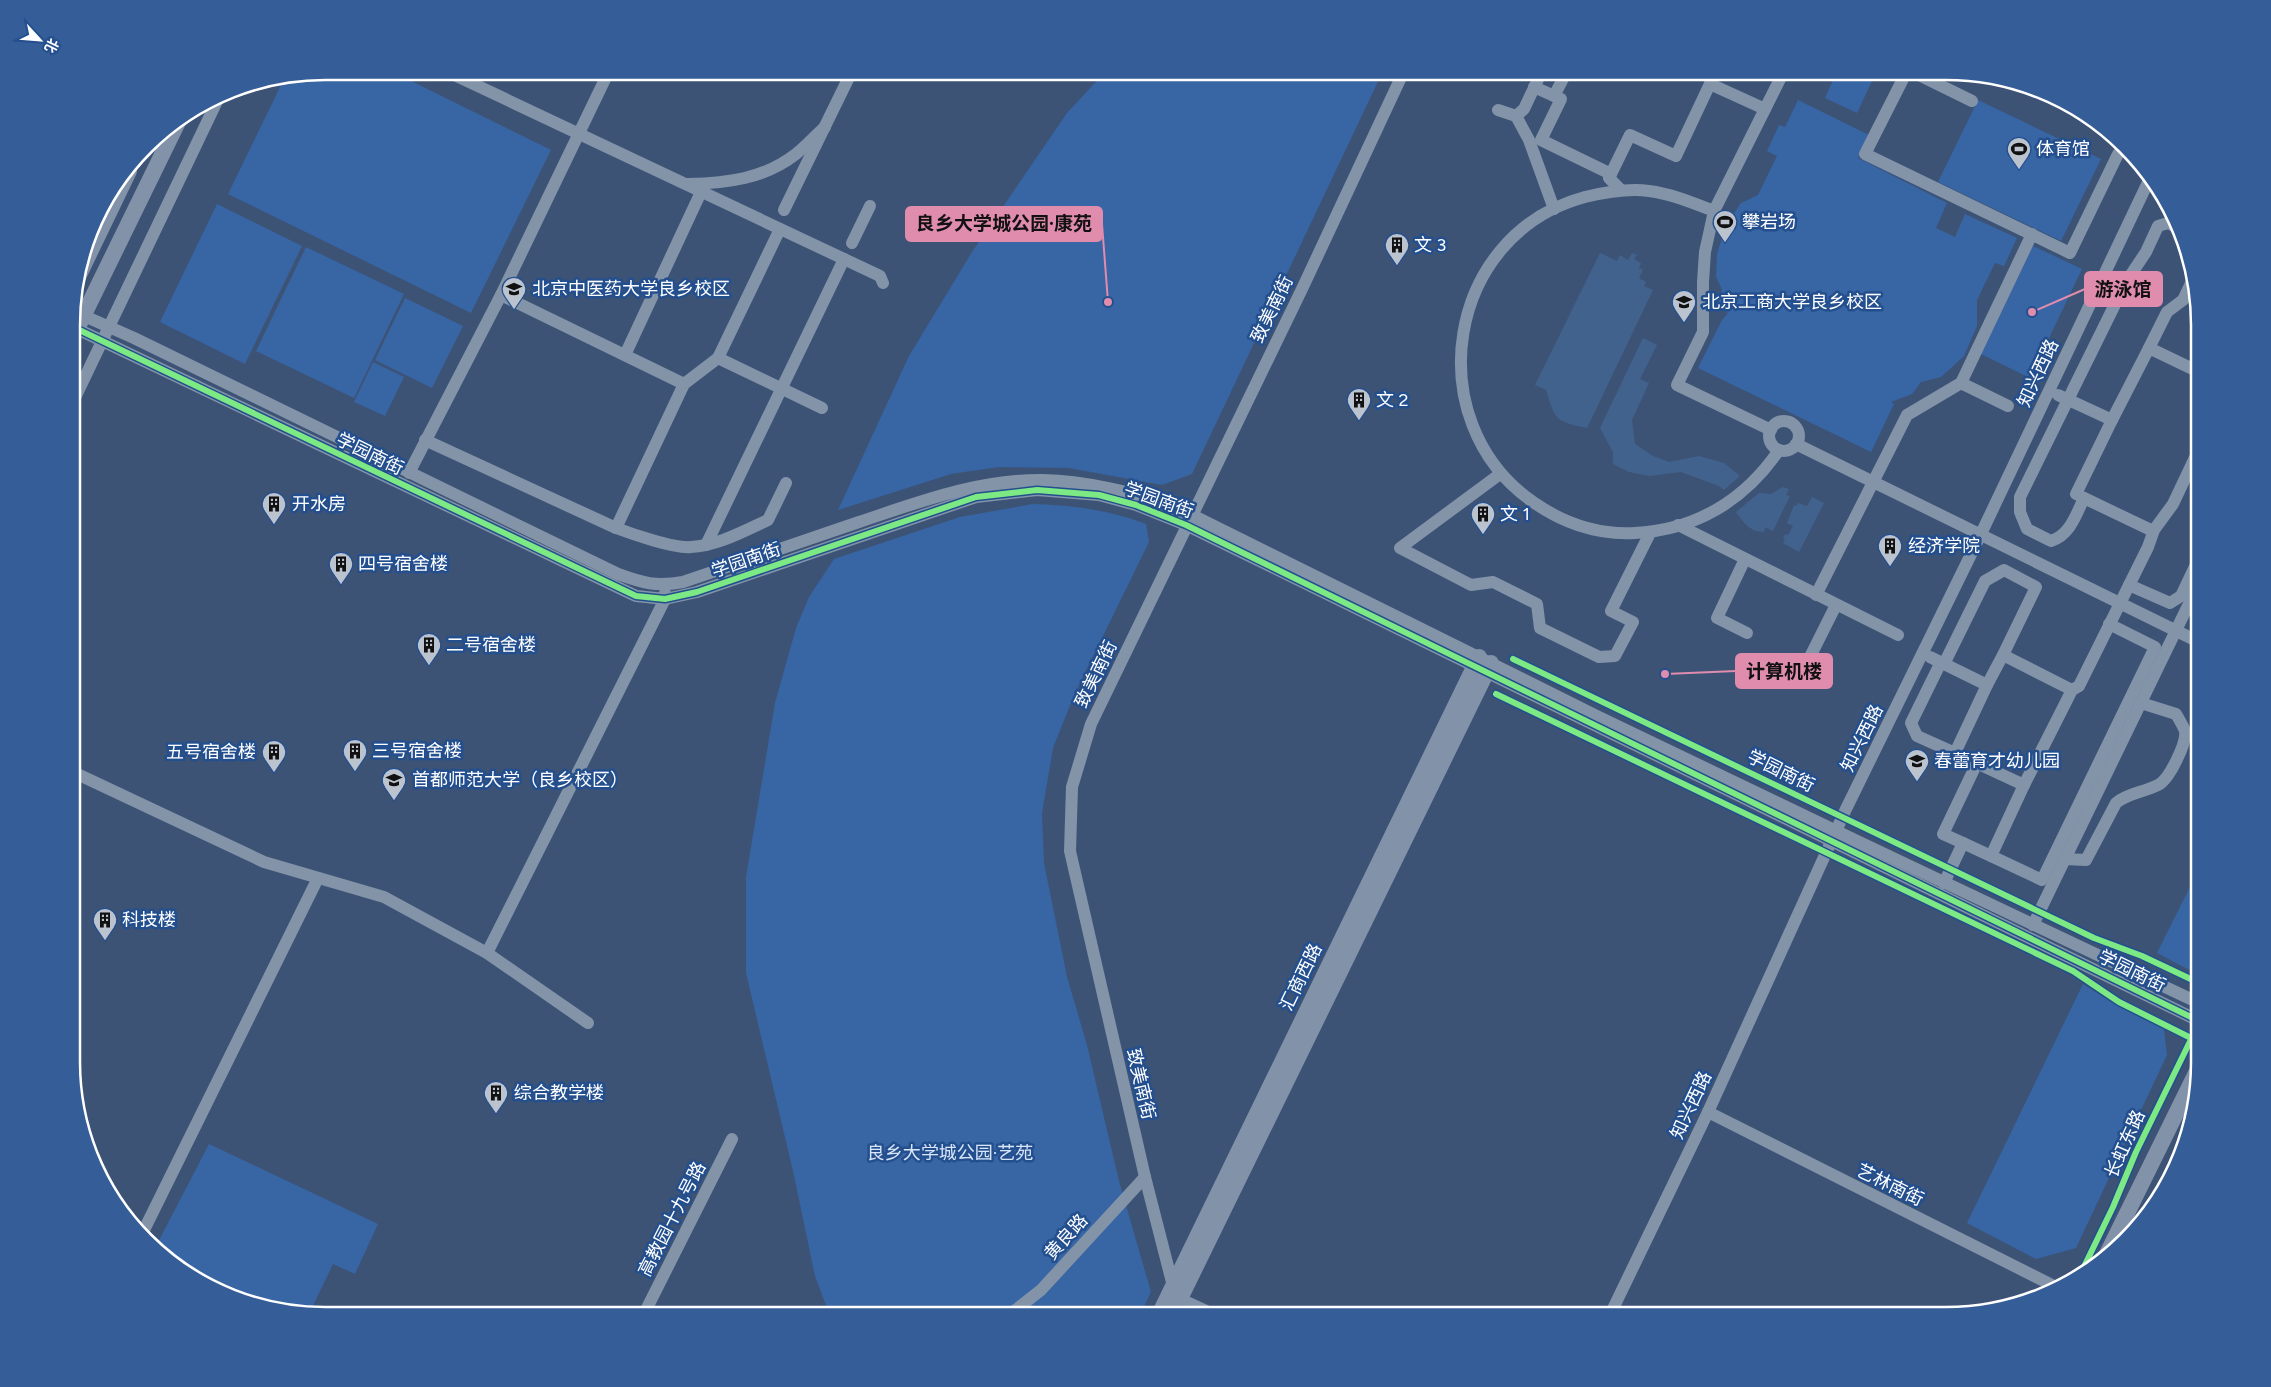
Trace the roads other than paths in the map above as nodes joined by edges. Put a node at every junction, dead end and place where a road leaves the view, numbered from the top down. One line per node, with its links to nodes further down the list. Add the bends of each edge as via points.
1 (465, 80): 23 (street)
2 (605, 80): 40 (street)
3 (848, 80): 19 (street)
4 (1400, 80): 68 (street, 致美南街)
5 (1538, 80): 12 (street)
6 (1562, 80): 13 (street)
7 (1712, 80): 11 (street)
8 (1780, 80): 16 (street)
9 (1902, 80): 34 (street, via 1865,154)
10 (1930, 80): 14 (street)
11 (1710, 84): 16 (street); 22 (street, via 1676,156 1630,135)
12 (1534, 87): 13 (street); 18 (street, via 1524,109)
13 (1554, 96): 22 (street, via 1561,99 1541,140)
14 (1972, 100)
15 (214, 107): 44 (street)
16 (1765, 109): 31 (street)
17 (1498, 110): 18 (street)
18 (1516, 116): 29 (street, via 1529,140)
19 (825, 127): 23 (street, via 796,154 768,171 735,181); 30 (street)
20 (172, 135): 41 (main road)
21 (2118, 154): 34 (street, via 2070,252)
22 (1611, 174): 25 (street, via 1609,178)
23 (686, 184): 26 (street)
24 (2147, 185): 73 (street, 知兴西路)
25 (1621, 190): 29 (street, via 1573,200); 31 (street, via 1669,194)
26 (702, 192): 33 (street); 47 (street)
27 (117, 196): 35 (main road)
28 (870, 206): 36 (street)
29 (1554, 209): 64 (street, via 1530,223 1496,258 1482,278 1464,324 1460,348 1463,396 1479,442)
30 (784, 210)
31 (1714, 211): 58 (street, via 1705,259 1703,332 1677,384)
32 (2169, 223): 54 (street, via 2158,226)
33 (780, 229): 37 (street); 48 (street)
34 (2032, 234): 50 (street)
35 (95, 242)
36 (852, 243)
37 (844, 259): 38 (street, via 880,276); 53 (street)
38 (883, 283)
39 (2188, 289): 46 (street, via 2183,300 2166,312)
40 (501, 295): 47 (street); 59 (street)
41 (81, 315)
42 (80, 324): 44 (street, 学园南街)
43 (80, 326): 45 (street, 学园南街)
44 (109, 327): 45 (street); 63 (street, 学园南街)
45 (103, 340): 52 (street); 80 (street, 学园南街, via 613,587 636,596)
46 (2149, 348): 49 (street); 57 (street)
47 (625, 355): 51 (street)
48 (718, 358): 51 (street); 53 (street)
49 (2191, 368)
50 (1961, 383): 55 (street); 65 (street, via 1907,415)
51 (684, 384): 70 (street)
52 (80, 388)
53 (781, 388): 56 (street); 74 (street)
54 (2063, 398): 57 (street); 67 (street, via 2020,497 2020,512 2027,529 2051,541 2059,539 2067,531)
55 (2008, 406)
56 (822, 408)
57 (2112, 420): 67 (street, via 2076,494)
58 (1770, 430): 60 (street, via 1777,423 1791,423 1797,430); 61 (street, via 1770,440)
59 (425, 440): 63 (street); 70 (street)
60 (1796, 444): 61 (street, via 1789,450); 65 (street)
61 (1779, 450): 69 (street, via 1750,487 1728,504 1705,517)
62 (2191, 467): 72 (street, via 2173,504)
63 (409, 473): 78 (street, 学园南街, via 618,574 650,585)
64 (1500, 474): 71 (street, via 1550,514 1577,525 1600,532); 71 (street, via 1400,548 1472,585 1493,582 1537,604 1540,628 1599,657 1616,656 1633,622 1611,611)
65 (1874, 482): 73 (street); 79 (street)
66 (786, 484): 74 (street, via 768,520)
67 (2084, 498): 72 (street)
68 (1189, 519): 78 (street, 学园南街, via 1170,504 1099,485 1042,480 999,484 917,502); 80 (street, 学园南街, via 1099,495 1037,490 976,497 704,590); 91 (street, 学园南街); 114 (street, 致美南街, via 1091,724 1072,787 1070,850)
69 (1678, 526): 71 (street); 75 (street)
70 (616, 528): 74 (street, via 689,548)
71 (1650, 532)
72 (2153, 532): 77 (street)
73 (1980, 536): 81 (street); 100 (street, 知兴西路)
74 (706, 545)
75 (1746, 559): 79 (street); 86 (street, via 1717,618)
76 (2191, 575): 77 (street, via 2181,596 2170,603)
77 (2129, 585): 81 (street)
78 (666, 586): 80 (street)
79 (1816, 595): 82 (street)
80 (665, 599): 107 (street)
81 (2120, 603): 84 (street); 85 (street)
82 (1836, 605): 87 (street); 92 (street)
83 (2191, 612): 85 (street)
84 (2109, 624): 94 (street, via 2079,686); 102 (street, via 2155,647 2042,880)
85 (2176, 630): 88 (street); 95 (street)
86 (1747, 633)
87 (1898, 635)
88 (2191, 638)
89 (2002, 655): 90 (street, via 2036,587 2004,570 1985,581); 93 (street); 94 (street)
90 (1938, 661): 93 (street); 96 (street, via 1911,723 1917,736)
91 (1483, 664): 100 (street, 学园南街, via 1592,726); 118 (main road, 汇商西路)
92 (1797, 683)
93 (1987, 685): 96 (street)
94 (2072, 690): 99 (street)
95 (2141, 703): 103 (street); 103 (street, via 2176,714 2185,732 2182,748 2166,780 2116,803 2086,860)
96 (1955, 753): 97 (street)
97 (1977, 763): 99 (street); 101 (street, via 1943,834)
98 (80, 775): 104 (street, via 264,862)
99 (2024, 785): 102 (street)
100 (1834, 835): 105 (street, 学园南街); 109 (street, 学园南街); 112 (street, 知兴西路)
101 (1966, 845): 102 (street); 105 (street)
102 (1991, 856)
103 (2064, 859): 106 (street)
104 (318, 878): 107 (street, via 384,897); 115 (street)
105 (1947, 884): 106 (street, 学园南街)
106 (2033, 925): 108 (street, 学园南街)
107 (487, 953): 110 (street)
108 (2191, 999)
109 (2191, 1017)
110 (588, 1023)
111 (2189, 1086): 116 (main road, 长虹东路)
112 (1708, 1112): 117 (street, 艺林南街); 124 (street, 知兴西路)
113 (732, 1138): 119 (street, 高教园十九号路)
114 (1145, 1177): 118 (street, 致美南街); 120 (street, 黄良路, via 1041,1290)
115 (145, 1228)
116 (2114, 1239)
117 (2050, 1284)
118 (1177, 1292): 121 (main road, 汇商西路); 122 (main road, 汇商西路); 123 (street)
119 (648, 1307)
120 (1019, 1307)
121 (1166, 1307)
122 (1174, 1307)
123 (1201, 1307)
124 (1614, 1307)

